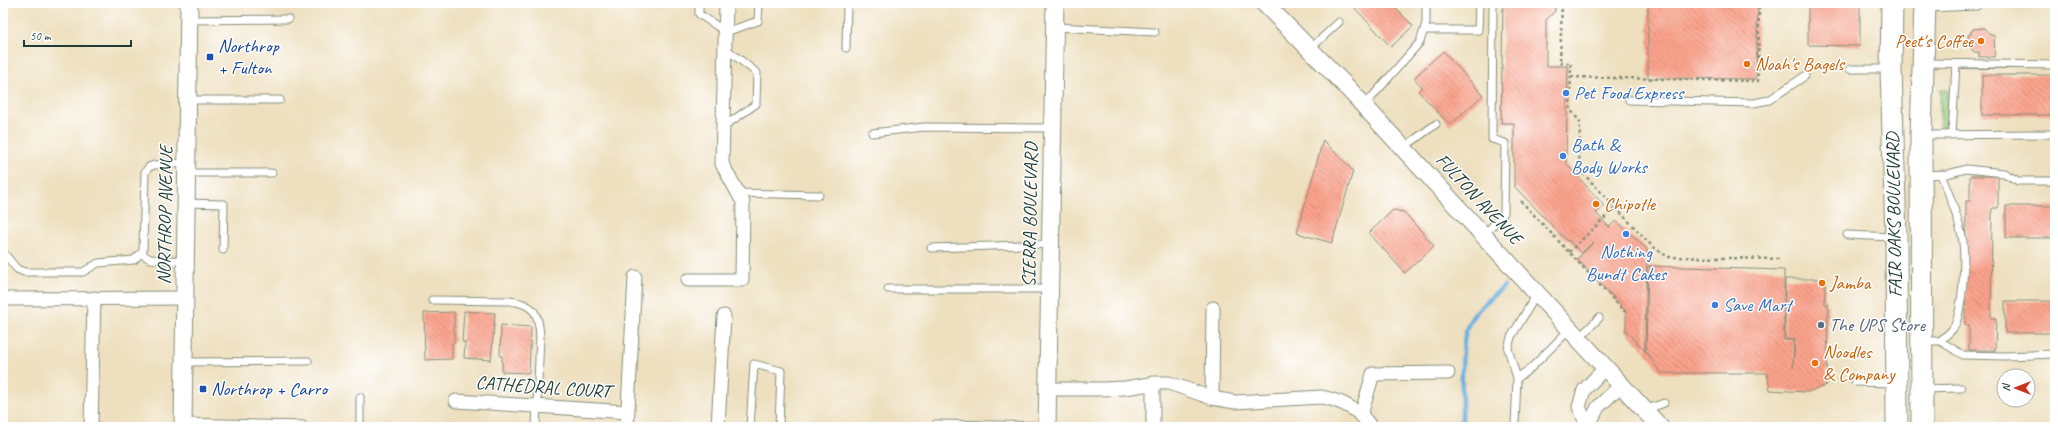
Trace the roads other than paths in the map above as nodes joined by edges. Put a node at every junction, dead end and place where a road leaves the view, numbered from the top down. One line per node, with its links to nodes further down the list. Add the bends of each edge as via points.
1 (190, 3): 15 (street, NORTHROP AVENUE)
2 (699, 3): 19 (lane, via 699,14)
3 (726, 3): 19 (street)
4 (759, 3): 19 (lane, via 758,21)
5 (847, 3): 22 (lane)
6 (1055, 3): 17 (street, SIERRA BOULEVARD)
7 (1264, 3): 23 (street, FULTON AVENUE)
8 (1426, 3): 18 (lane)
9 (1479, 3): 18 (lane, via 1478,30)
10 (1493, 3): 49 (lane, via 1492,139 1505,143 1504,213)
11 (1892, 3): 28 (main road, FAIR OAKS BOULEVARD)
12 (1925, 6): 13 (lane); 24 (main road, FAIR OAKS BOULEVARD)
13 (1977, 6)
14 (288, 19): 15 (lane)
15 (189, 20): 30 (street, NORTHROP AVENUE)
16 (1339, 22): 23 (lane)
17 (1055, 27): 20 (lane); 36 (street, SIERRA BOULEVARD)
18 (1424, 30): 33 (lane, via 1420,42)
19 (726, 32): 21 (street)
20 (1155, 32)
21 (725, 48): 35 (street); 35 (lane, via 757,73 756,104)
22 (846, 48)
23 (1309, 49): 33 (street, FULTON AVENUE)
24 (1922, 64): 25 (lane); 39 (main road, FAIR OAKS BOULEVARD)
25 (1956, 64): 26 (lane); 40 (lane)
26 (2055, 65)
27 (1850, 69): 28 (lane)
28 (1891, 69): 44 (main road, via 1904,109 1906,155 1911,165); 51 (main road, FAIR OAKS BOULEVARD)
29 (1804, 76): 32 (lane, via 1769,100)
30 (188, 100): 31 (lane); 42 (street, NORTHROP AVENUE)
31 (280, 100)
32 (1629, 100)
33 (1364, 106): 41 (street, FULTON AVENUE)
34 (1436, 124): 41 (lane)
35 (723, 127): 46 (street, via 722,164)
36 (1053, 128): 37 (lane, via 924,127); 52 (street, SIERRA BOULEVARD)
37 (872, 133)
38 (2055, 134): 40 (lane)
39 (1921, 135): 40 (lane); 44 (main road, FAIR OAKS BOULEVARD)
40 (1952, 135)
41 (1403, 148): 49 (street, FULTON AVENUE)
42 (187, 168): 43 (lane); 48 (street, NORTHROP AVENUE); 56 (lane, via 154,165 145,172)
43 (272, 173)
44 (1931, 175): 45 (lane, via 1966,170 2004,173 2018,181); 71 (main road, FAIR OAKS BOULEVARD); 71 (lane, via 1952,199 1962,238 1962,280 1961,303 1955,327)
45 (2055, 181)
46 (738, 193): 47 (lane); 59 (street, via 743,202 742,280)
47 (819, 195)
48 (186, 203): 54 (lane, via 224,204); 57 (street, NORTHROP AVENUE)
49 (1484, 235): 62 (street, FULTON AVENUE)
50 (1847, 236): 51 (lane)
51 (1896, 237): 80 (main road, FAIR OAKS BOULEVARD); 84 (main road, via 1906,243 1910,259 1912,377)
52 (1050, 244): 53 (lane); 61 (street, SIERRA BOULEVARD)
53 (931, 248)
54 (223, 250)
55 (3, 252): 56 (lane, via 17,269 24,272 83,272 98,263 134,260)
56 (142, 254): 57 (lane, via 150,259)
57 (185, 260): 64 (street, NORTHROP AVENUE)
58 (635, 277): 91 (street)
59 (688, 280)
60 (888, 288): 61 (lane)
61 (1050, 289): 83 (street, SIERRA BOULEVARD)
62 (1538, 293): 70 (street, FULTON AVENUE); 77 (lane, via 1511,337 1508,350)
63 (94, 298): 64 (street); 65 (street); 97 (street)
64 (185, 298): 73 (street, NORTHROP AVENUE)
65 (3, 299)
66 (432, 300): 89 (lane, via 510,300 521,302 534,310 540,325)
67 (1213, 308): 86 (street)
68 (724, 316): 102 (street)
69 (1598, 318): 70 (lane)
70 (1574, 333): 75 (street, FULTON AVENUE); 77 (lane)
71 (1931, 341): 72 (lane, via 1963,354); 84 (main road, FAIR OAKS BOULEVARD)
72 (2055, 354)
73 (184, 362): 74 (lane); 94 (street, NORTHROP AVENUE)
74 (308, 362)
75 (1606, 367): 81 (street, FULTON AVENUE); 108 (street, via 1584,390 1579,407)
76 (1448, 373): 92 (street, via 1373,374)
77 (1517, 378): 107 (lane)
78 (1855, 382): 80 (lane)
79 (1153, 383): 83 (street, via 1118,389); 86 (street, via 1180,385); 105 (street)
80 (1897, 383): 110 (main road, FAIR OAKS BOULEVARD)
81 (1622, 384): 90 (street, FULTON AVENUE); 108 (street, via 1598,407)
82 (1960, 388): 84 (lane)
83 (1048, 389): 95 (street, SIERRA BOULEVARD)
84 (1922, 390): 96 (main road, FAIR OAKS BOULEVARD)
85 (360, 397): 99 (lane)
86 (1212, 398): 92 (street, via 1255,402 1322,397 1351,406)
87 (456, 400): 89 (street, CATHEDRAL COURT)
88 (1664, 403): 90 (lane)
89 (537, 406): 91 (street, CATHEDRAL COURT); 100 (lane)
90 (1645, 410): 109 (street, FULTON AVENUE)
91 (628, 412): 101 (street)
92 (1361, 414): 106 (street)
93 (936, 424): 95 (lane)
94 (183, 425): 98 (lane)
95 (1047, 426)
96 (1931, 426)
97 (92, 427)
98 (302, 427)
99 (360, 427)
100 (536, 427)
101 (627, 427)
102 (718, 427)
103 (750, 427): 104 (lane, via 754,364 781,371)
104 (779, 427)
105 (1153, 427)
106 (1371, 427)
107 (1514, 427)
108 (1588, 427)
109 (1660, 427)
110 (1897, 427)

